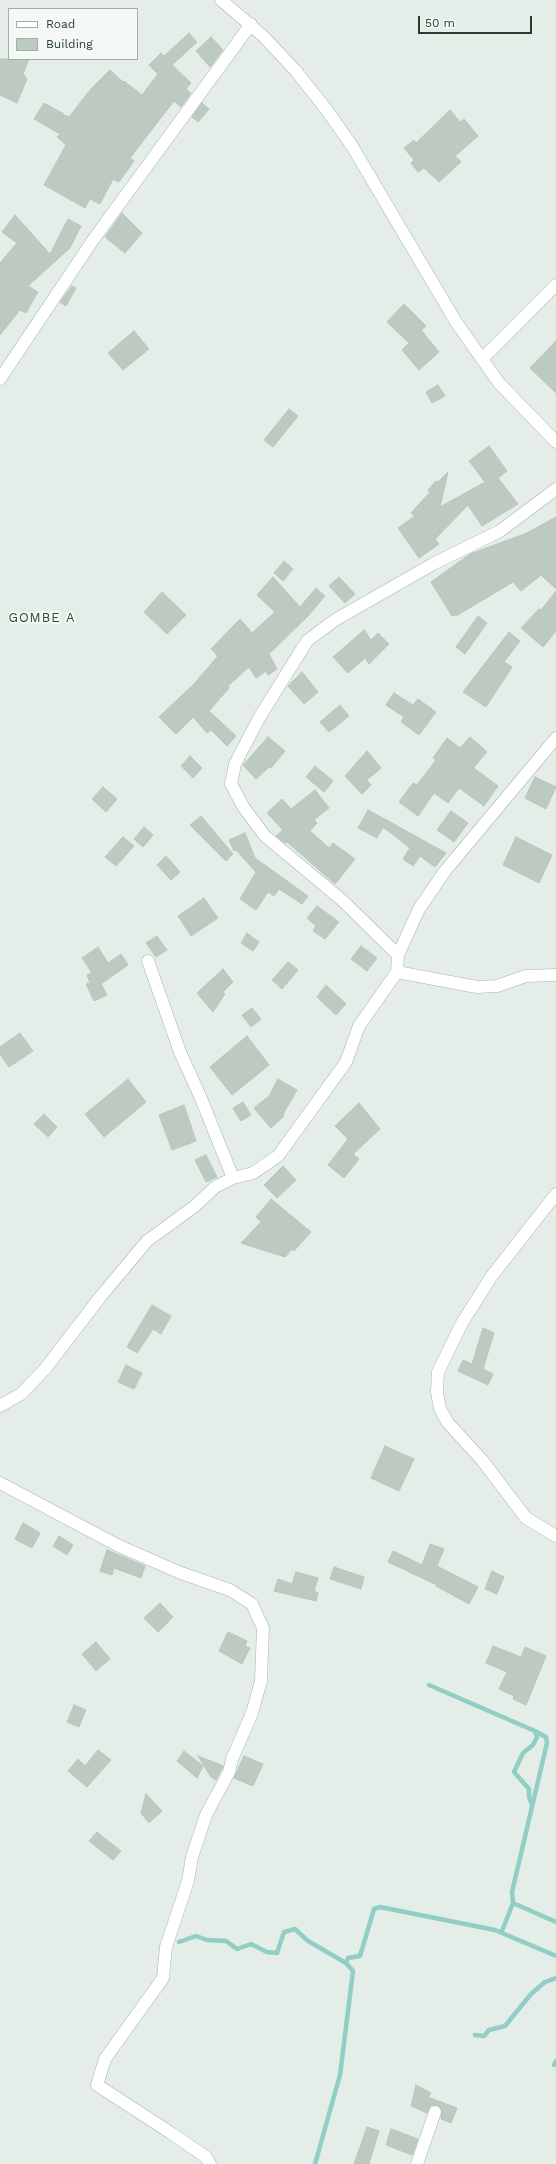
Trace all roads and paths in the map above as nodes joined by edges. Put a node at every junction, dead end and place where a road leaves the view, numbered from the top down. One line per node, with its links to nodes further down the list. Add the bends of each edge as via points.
1 (221, 0): 2 (street)
2 (251, 24): 4 (street, via 295,70 352,146 456,322); 5 (street, via 93,240)
3 (556, 285): 4 (street)
4 (482, 359): 6 (street, via 499,383)
5 (0, 379)
6 (556, 442)
7 (556, 489): 9 (street, via 500,531 433,564 341,616 307,641 259,718 235,764 232,784 244,808 265,836 343,901)
8 (556, 738): 9 (street, via 445,871 419,909)
9 (398, 955): 11 (street)
10 (148, 961): 13 (street, via 180,1052)
11 (397, 972): 12 (street, via 476,987 497,986 526,976); 13 (street, via 359,1026 346,1062 278,1156 253,1173)
12 (556, 975)
13 (233, 1178): 15 (street, via 215,1187 195,1206 147,1241 45,1369 21,1394)
14 (556, 1194): 17 (street, via 491,1277 462,1323 438,1372 437,1392 440,1409 448,1423 482,1460 526,1518)
15 (0, 1406)
16 (0, 1482): 19 (street, via 119,1546 181,1573 230,1590 252,1604 262,1628 261,1681 252,1713 229,1772 206,1815 166,1947 163,1978 105,2059 97,2085 206,2157)
17 (556, 1536)
18 (435, 2112): 20 (street)
19 (210, 2164)
20 (417, 2164)

